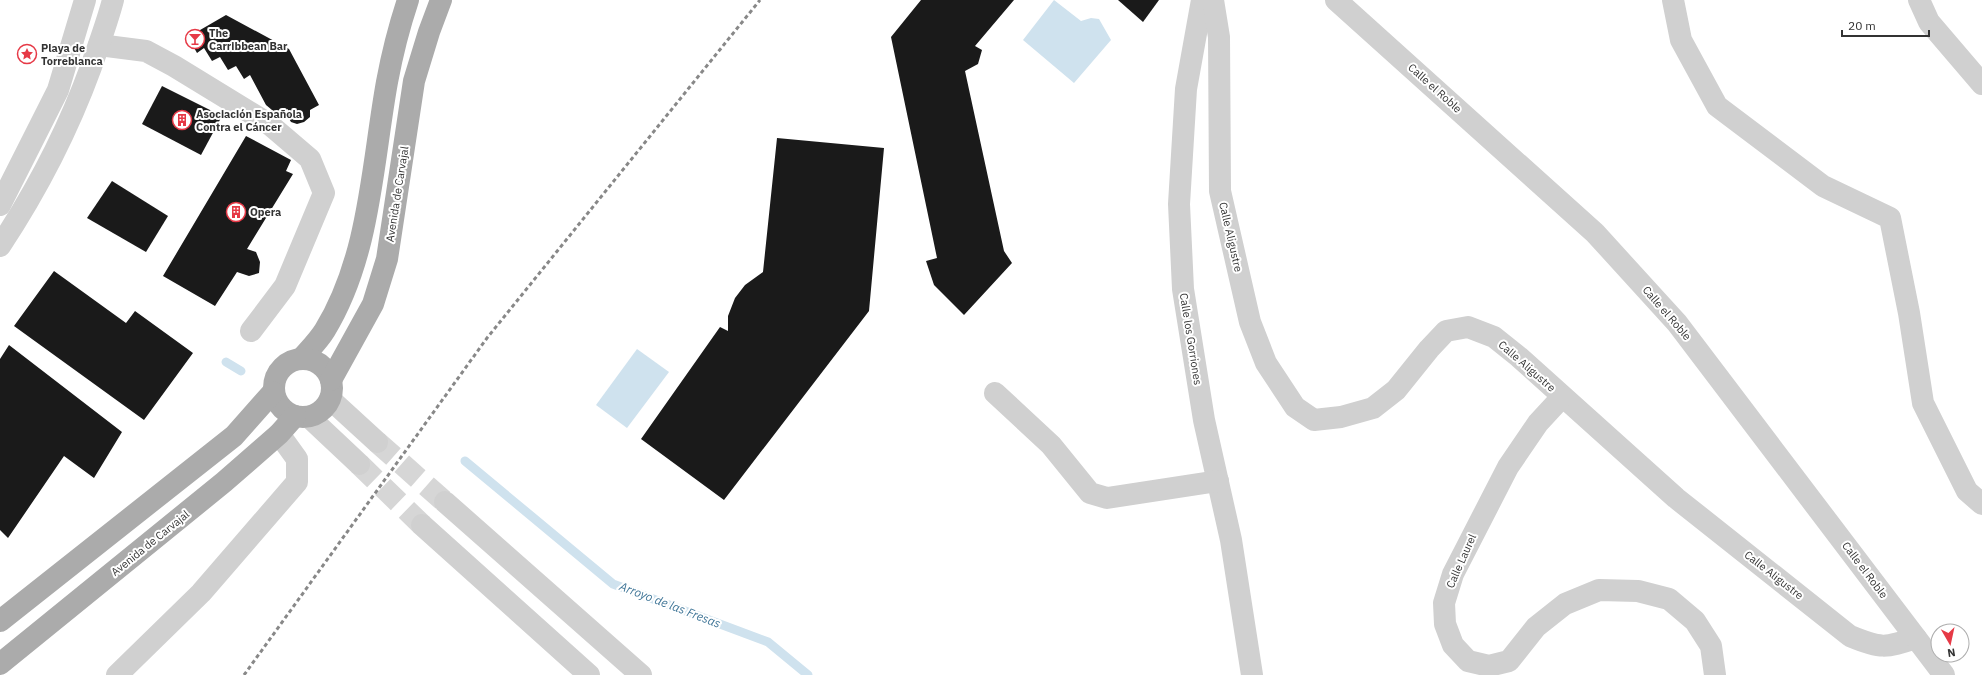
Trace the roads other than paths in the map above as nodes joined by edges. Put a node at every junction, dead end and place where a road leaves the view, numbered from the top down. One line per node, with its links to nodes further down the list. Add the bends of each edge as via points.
1 (85, 0): 12 (street, via 58,90)
2 (112, 0): 10 (street, via 107,26)
3 (408, 0): 15 (main road, via 388,82 372,186 358,252 344,291 325,331)
4 (441, 0): 16 (main road, Avenida de Carvajal, via 414,81 387,259 373,304)
5 (1202, 0): 24 (street, Calle los Gorriones, via 1186,89 1179,204 1183,289 1204,420)
6 (1213, 0): 19 (street, Calle Aligustre, via 1219,37 1220,191 1250,322 1266,363 1295,407 1314,420 1341,417 1373,408 1396,390 1446,331 1468,328 1494,337)
7 (1336, 0): 29 (street, Calle el Roble, via 1606,244 1677,323)
8 (1674, 0): 26 (street, via 1681,40 1717,106 1823,186 1890,218 1909,313 1923,403 1967,491)
9 (1919, 0): 11 (street, via 1929,22)
10 (99, 44): 13 (street, via 67,128 40,180); 14 (street, via 146,51 174,66 269,124 310,160 324,193 285,286)
11 (1982, 84)
12 (0, 205)
13 (0, 246)
14 (251, 331)
15 (302, 358): 16 (main road, via 314,361 325,369); 17 (main road, via 290,361 280,369 274,380)
16 (330, 390): 20 (main road, via 322,410); 22 (street)
17 (273, 392): 20 (main road, via 277,403 285,411); 28 (main road, via 234,436)
18 (995, 393): 24 (street, via 1051,445 1090,493 1107,498)
19 (1562, 396): 29 (street, Calle Aligustre, via 1676,498 1850,636 1875,646 1893,645); 35 (street, Calle Laurel, via 1538,423 1508,467 1453,574 1444,603 1445,624 1453,644 1468,661 1489,666 1509,661 1536,627 1565,604 1599,590 1638,591 1669,599 1694,621 1711,646)
20 (302, 417): 21 (main road, Avenida de Carvajal); 23 (street)
21 (279, 434): 30 (main road, Avenida de Carvajal, via 224,482); 31 (street, via 297,459 297,482 201,593)
22 (376, 442)
23 (359, 464)
24 (1218, 481): 34 (street, Calle los Gorriones, via 1231,540)
25 (445, 502): 33 (street)
26 (1982, 504)
27 (422, 525): 32 (street)
28 (0, 621)
29 (1916, 638): 36 (street, Calle el Roble)
30 (0, 664)
31 (117, 675)
32 (590, 675)
33 (641, 675)
34 (1252, 675)
35 (1715, 675)
36 (1944, 675)

